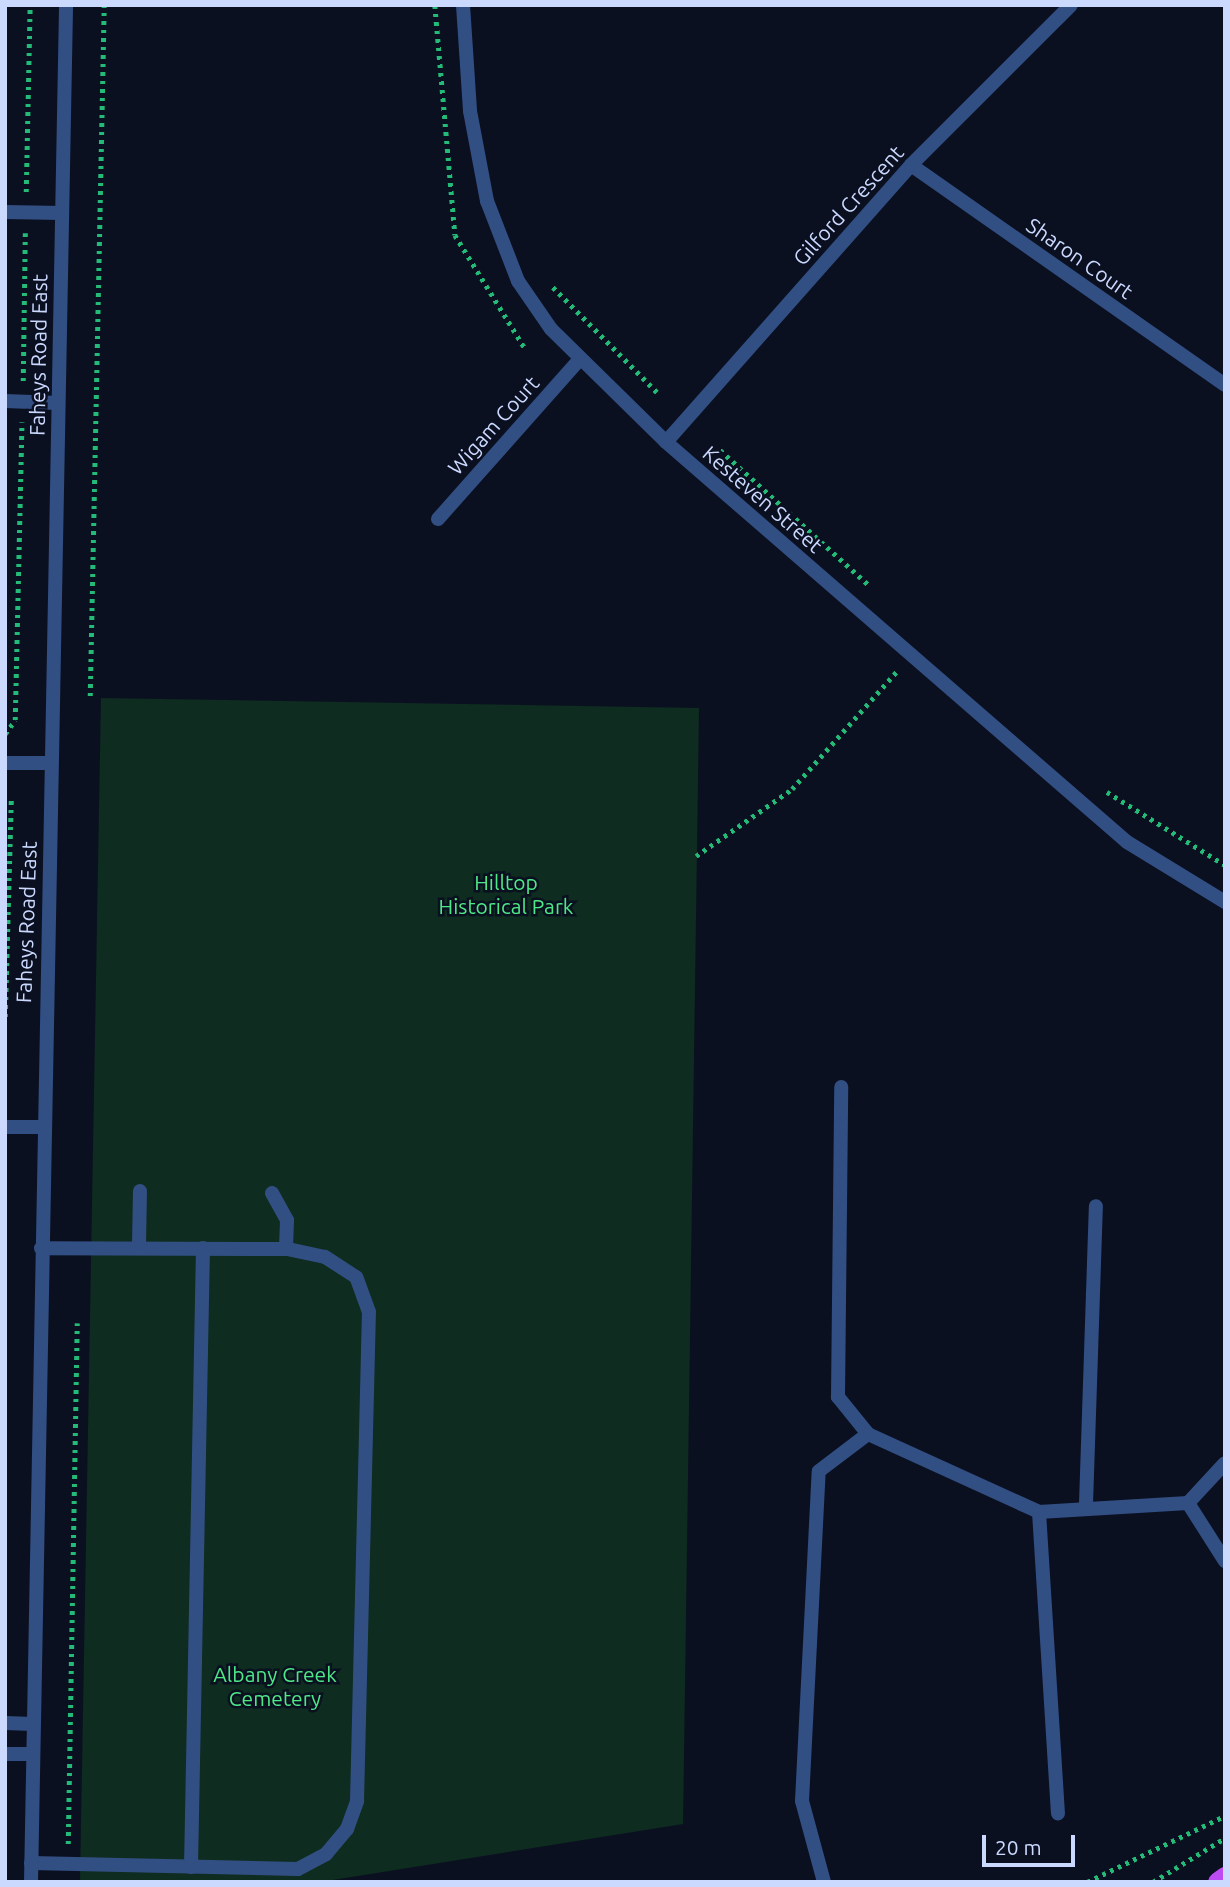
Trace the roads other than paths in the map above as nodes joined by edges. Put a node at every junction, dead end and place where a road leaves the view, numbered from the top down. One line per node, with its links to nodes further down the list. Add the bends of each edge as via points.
1 (66, 5): 6 (street, Faheys Road East)
2 (463, 5): 7 (street, Kesteven Street, via 470,111 487,201 518,281)
3 (1071, 5): 4 (street, Gilford Crescent)
4 (911, 165): 8 (street, Sharon Court); 11 (street, Gilford Crescent)
5 (5, 212): 6 (street)
6 (62, 213): 10 (street, Faheys Road East)
7 (580, 359): 11 (street, Kesteven Street); 12 (street, Wigam Court)
8 (1225, 385)
9 (5, 401): 10 (street)
10 (58, 403): 14 (street, Faheys Road East)
11 (666, 442): 15 (street, Kesteven Street, via 1127,842)
12 (438, 519)
13 (5, 763): 14 (street)
14 (51, 763): 18 (street, Faheys Road East)
15 (1225, 902)
16 (841, 1087): 26 (street, via 838,1397)
17 (5, 1127): 18 (street)
18 (42, 1127): 23 (street, Faheys Road East)
19 (140, 1191): 22 (street)
20 (272, 1193): 25 (street, via 287,1220)
21 (1096, 1206): 29 (street)
22 (139, 1246): 23 (street); 24 (street)
23 (41, 1248): 33 (street, Faheys Road East)
24 (203, 1248): 25 (street); 38 (street)
25 (286, 1249): 38 (street, via 325,1257 355,1277 369,1311 357,1801 347,1829 326,1854 298,1869)
26 (868, 1434): 30 (street); 41 (street, via 819,1471 802,1801)
27 (1225, 1463): 28 (street)
28 (1188, 1503): 29 (street); 31 (street)
29 (1086, 1504): 30 (street)
30 (1039, 1512): 36 (street)
31 (1225, 1561)
32 (5, 1723): 33 (street)
33 (33, 1724): 35 (street, Faheys Road East)
34 (5, 1754): 35 (street)
35 (33, 1754): 37 (street, Faheys Road East)
36 (1058, 1813)
37 (31, 1863): 38 (street); 40 (street, Faheys Road East)
38 (191, 1867)
39 (1225, 1877): 42 (highway)
40 (31, 1882)
41 (824, 1882)
42 (1218, 1882)

